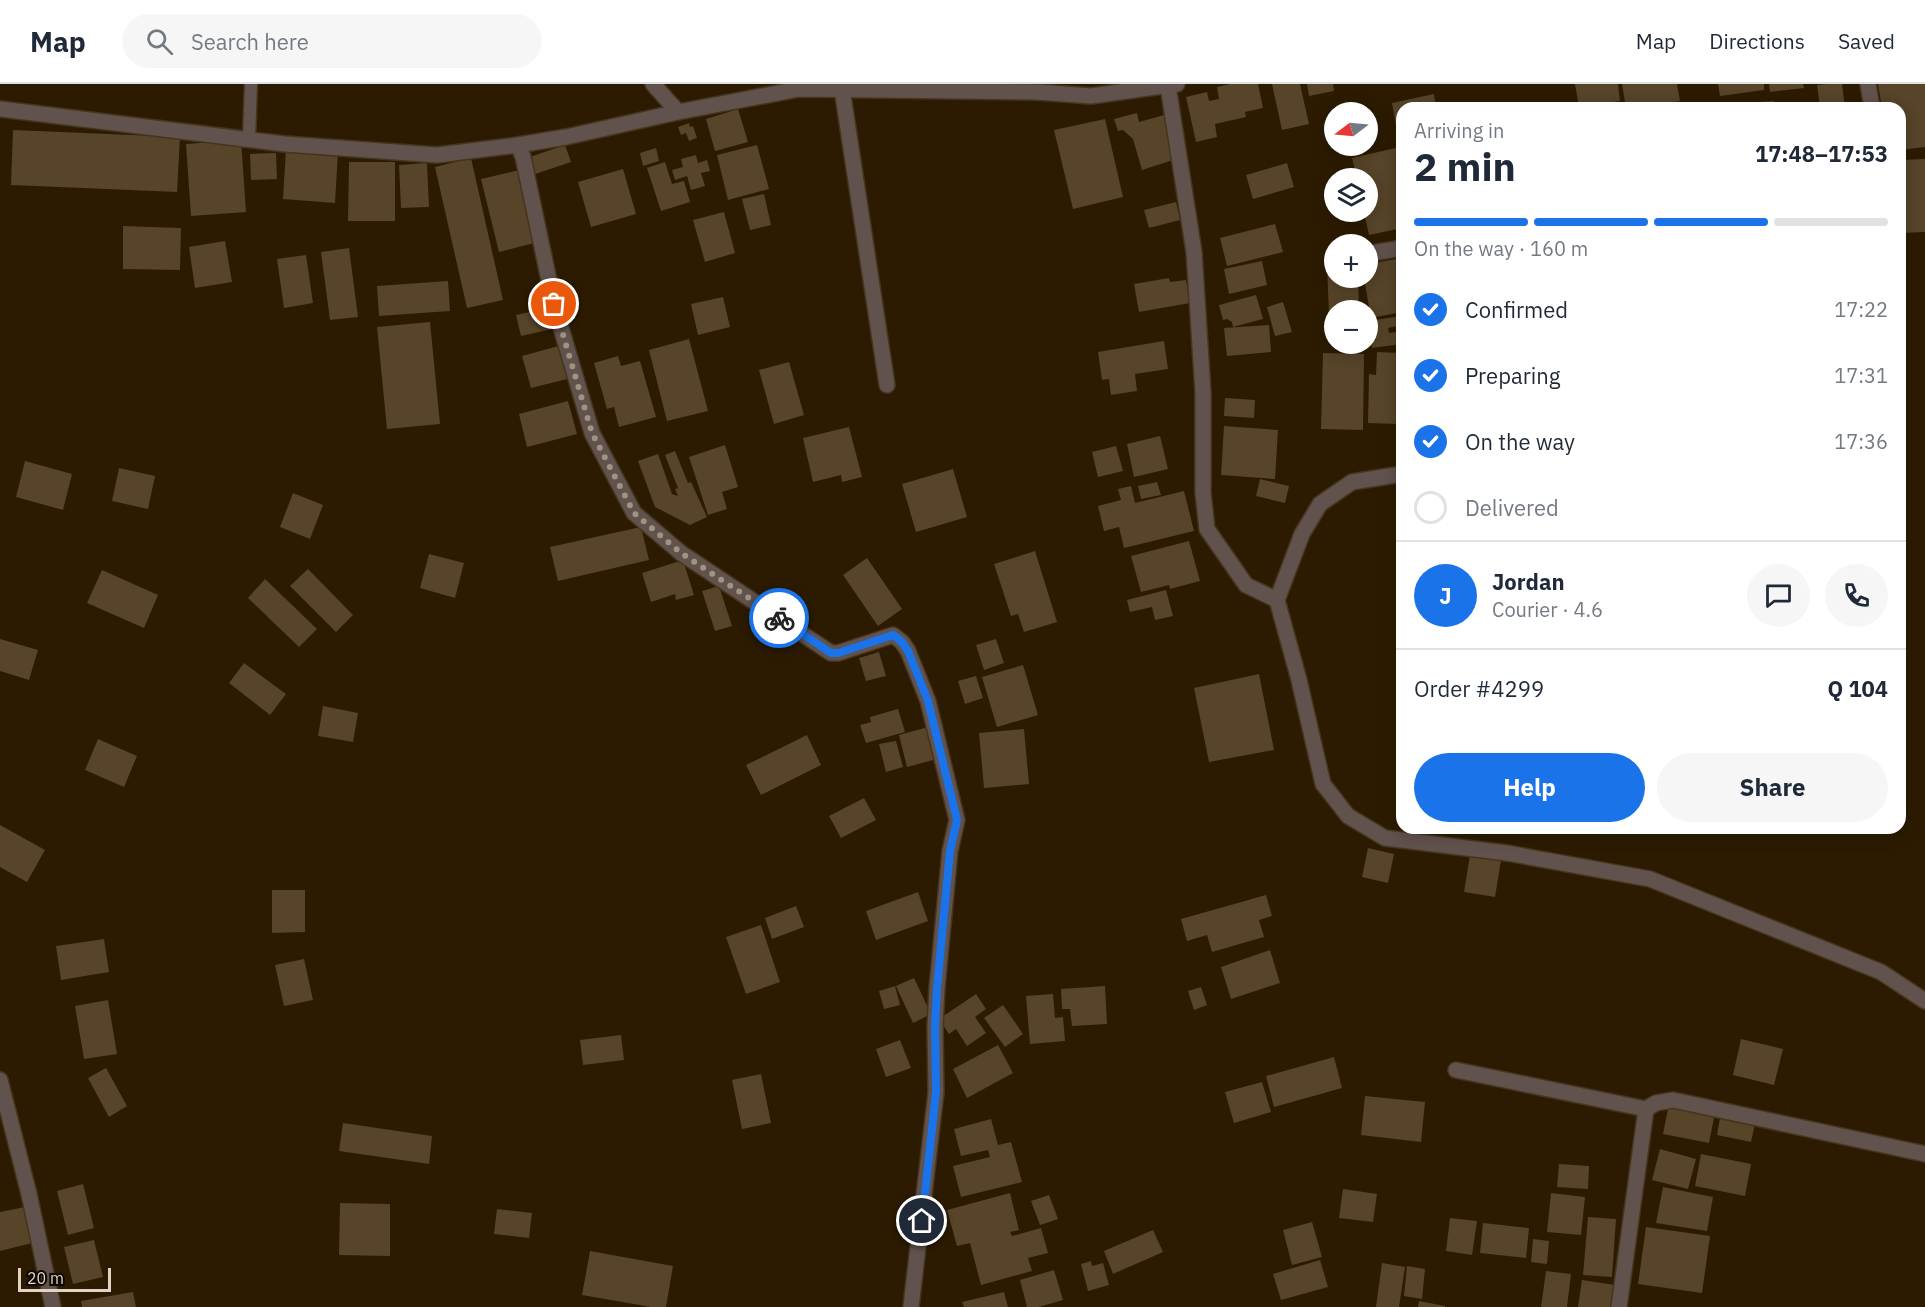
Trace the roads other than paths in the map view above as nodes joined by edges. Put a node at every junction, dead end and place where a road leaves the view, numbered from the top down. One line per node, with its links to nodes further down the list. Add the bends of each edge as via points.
1 (251, 84): 10 (lane)
2 (652, 84): 9 (street)
3 (1868, 84): 7 (street)
4 (1172, 85): 5 (street, via 1091,96); 16 (street, via 1194,252 1207,529 1246,585)
5 (1037, 88): 6 (street)
6 (842, 89): 9 (street, via 799,89); 14 (street)
7 (1871, 102)
8 (0, 109): 10 (street)
9 (678, 112): 11 (street)
10 (249, 139): 11 (street, via 437,155)
11 (518, 145): 23 (street, via 554,304 592,433 634,513 681,553 831,653 893,635 908,651 928,701 957,820 950,851 937,988 936,1092)
12 (1396, 249): 13 (street)
13 (1378, 252)
14 (887, 385)
15 (1396, 475): 16 (street, via 1352,482 1320,504 1302,534)
16 (1277, 600): 17 (street, via 1323,784 1348,816 1385,838 1507,853 1650,879 1881,972)
17 (1925, 1000)
18 (1456, 1070): 20 (street)
19 (0, 1080): 22 (street)
20 (1646, 1109): 21 (street, via 1656,1102 1673,1100); 24 (street)
21 (1925, 1154)
22 (53, 1307)
23 (911, 1307)
24 (1619, 1307)

